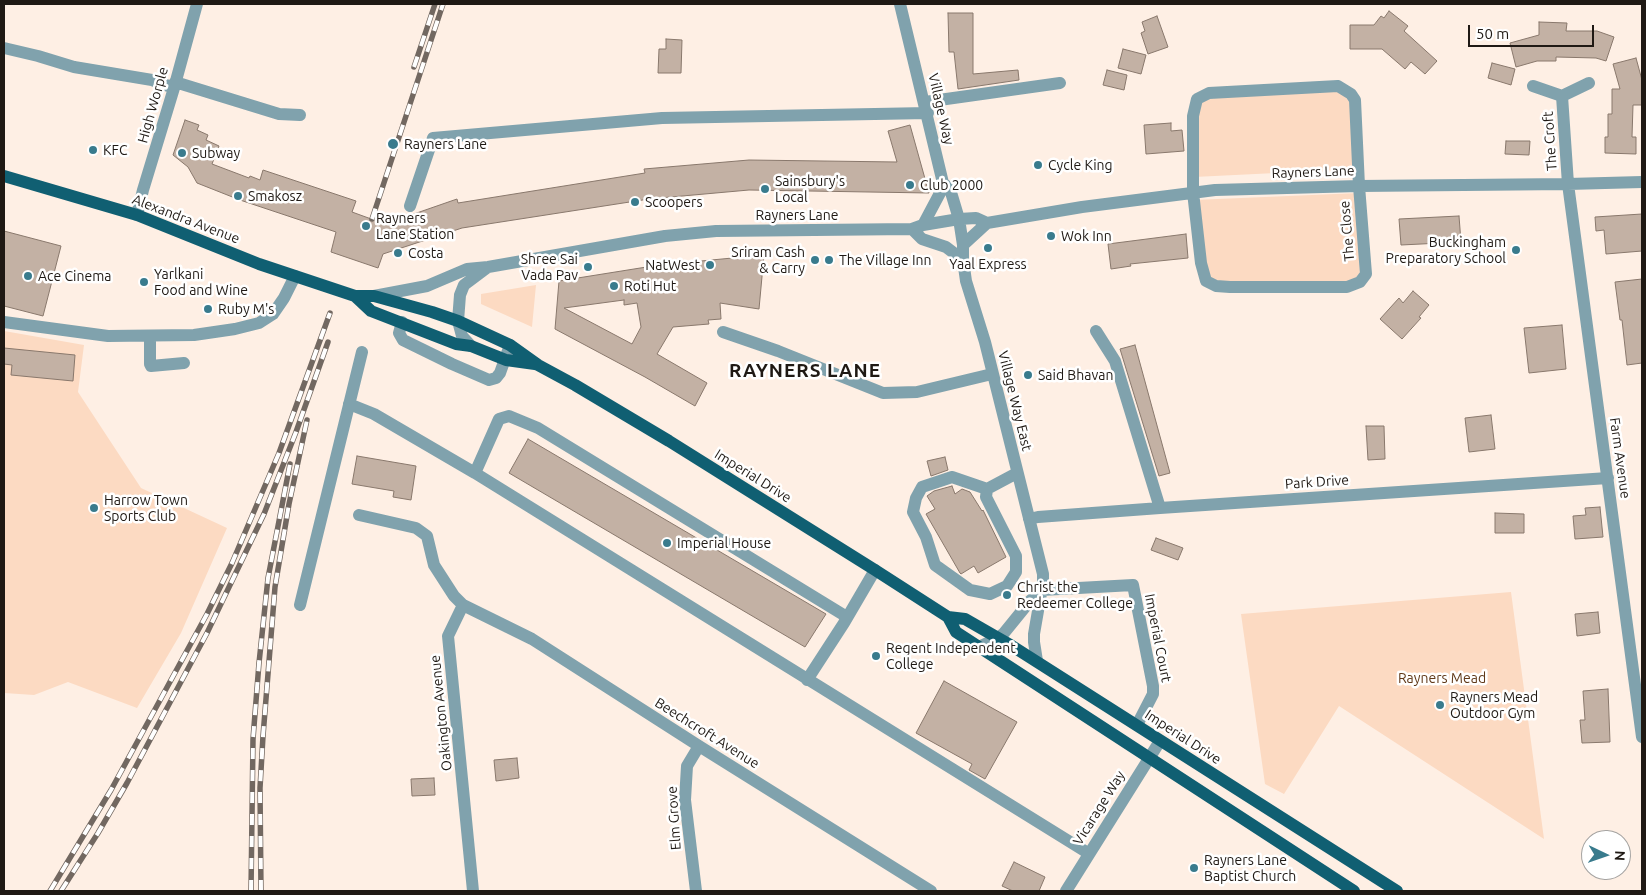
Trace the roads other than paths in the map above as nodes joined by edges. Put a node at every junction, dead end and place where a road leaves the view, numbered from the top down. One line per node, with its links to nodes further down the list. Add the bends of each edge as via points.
1 (197, 4): 6 (street, High Worple)
2 (900, 4): 9 (street, Village Way)
3 (4, 48): 6 (street, via 74,67)
4 (1060, 83): 9 (street)
5 (1589, 83): 8 (street, The Croft)
6 (174, 85): 10 (street, via 279,114); 18 (street, High Worple)
7 (1533, 86): 8 (street, The Croft)
8 (1562, 96): 14 (street, The Croft)
9 (926, 108): 12 (street, Village Way); 17 (street, via 662,118 433,138)
10 (300, 115)
11 (4, 176): 18 (main road, Alexandra Avenue)
12 (943, 182): 19 (street, Village Way, via 950,189); 21 (street, via 940,193)
13 (1642, 182): 14 (street, Rayners Lane)
14 (1568, 184): 15 (street, Rayners Lane); 44 (street, Farm Avenue)
15 (1359, 186): 16 (street, Rayners Lane); 16 (street, The Close, via 1366,274 1360,282 1347,287 1230,287 1206,281); 16 (street, The Close, via 1355,100 1338,86 1209,93 1196,99 1192,116)
16 (1193, 192): 20 (street, Rayners Lane)
17 (410, 206)
18 (137, 215): 25 (main road, Alexandra Avenue)
19 (959, 219): 20 (street, Rayners Lane, via 976,218); 21 (street, Rayners Lane); 22 (street, Village Way East)
20 (987, 223): 22 (street)
21 (917, 227): 23 (street, via 922,238 946,247); 24 (street, Rayners Lane, via 716,231 665,236)
22 (963, 246): 23 (street, Village Way East)
23 (963, 260): 40 (street, Village Way East)
24 (488, 267): 27 (street, Rayners Lane, via 467,269 427,286); 28 (street, Rayners Lane, via 461,290)
25 (295, 276): 26 (main road, Alexandra Avenue); 33 (street, via 280,306 259,323 194,335)
26 (355, 296): 27 (main road, Alexandra Avenue); 30 (main road, Alexandra Avenue, via 371,311)
27 (374, 296): 28 (main road, Alexandra Avenue)
28 (458, 321): 34 (main road, Imperial Drive); 35 (street, via 462,336)
29 (4, 322): 33 (street, via 108,336)
30 (402, 322): 35 (main road, Imperial Drive, via 456,344); 37 (street, via 399,333 403,340 489,380 496,378)
31 (1096, 331): 46 (street, via 1114,361)
32 (723, 332): 40 (street, via 883,393 917,392)
33 (150, 337): 38 (street, via 151,366)
34 (510, 345): 37 (street); 39 (main road, Imperial Drive)
35 (471, 346): 37 (main road, Imperial Drive)
36 (362, 352): 41 (street)
37 (506, 360): 39 (main road, Imperial Drive)
38 (184, 363)
39 (538, 364): 49 (main road, Imperial Drive)
40 (992, 374): 43 (street, Village Way East)
41 (349, 404): 42 (street, via 374,414); 52 (street)
42 (475, 473): 53 (street, via 499,419 510,416 538,428); 58 (street)
43 (1017, 473): 45 (street); 48 (street, Village Way East)
44 (1608, 478): 46 (street, Park Drive); 60 (street, Farm Avenue)
45 (987, 489): 45 (street, via 986,497 1016,556 1016,572 1007,586 990,594 970,590 935,565 913,512 922,487 952,478)
46 (1160, 508): 48 (street, Park Drive)
47 (358, 515): 51 (street, via 416,528 427,536 434,565 443,582)
48 (1029, 519): 50 (street, Village Way East, via 1043,574)
49 (875, 570): 53 (street); 54 (main road, Imperial Drive)
50 (1042, 590): 55 (street); 57 (street, Village Way East, via 1034,634); 59 (street, Imperial Court, via 1133,585 1153,686 1153,694)
51 (464, 605): 62 (street, Beechcroft Avenue, via 532,639); 65 (street, Oakington Avenue, via 448,636)
52 (300, 606)
53 (847, 617): 58 (street)
54 (948, 617): 55 (main road, Imperial Drive, via 965,619); 56 (main road, Imperial Drive, via 956,632)
55 (998, 638): 56 (street); 57 (main road, Imperial Drive)
56 (980, 647): 63 (main road, Imperial Drive)
57 (1037, 661): 59 (main road, Imperial Drive)
58 (807, 680): 64 (street)
59 (1137, 725): 61 (main road, Imperial Drive)
60 (1642, 737)
61 (1160, 741): 63 (street, Vicarage Way); 70 (main road, Imperial Drive)
62 (698, 746): 66 (street, Elm Grove, via 687,766 685,800); 67 (street, Beechcroft Avenue)
63 (1149, 758): 64 (street, Vicarage Way); 69 (main road, Imperial Drive)
64 (1088, 853): 68 (street, Vicarage Way)
65 (473, 891)
66 (696, 891)
67 (931, 891)
68 (1066, 891)
69 (1354, 891)
70 (1397, 891)

